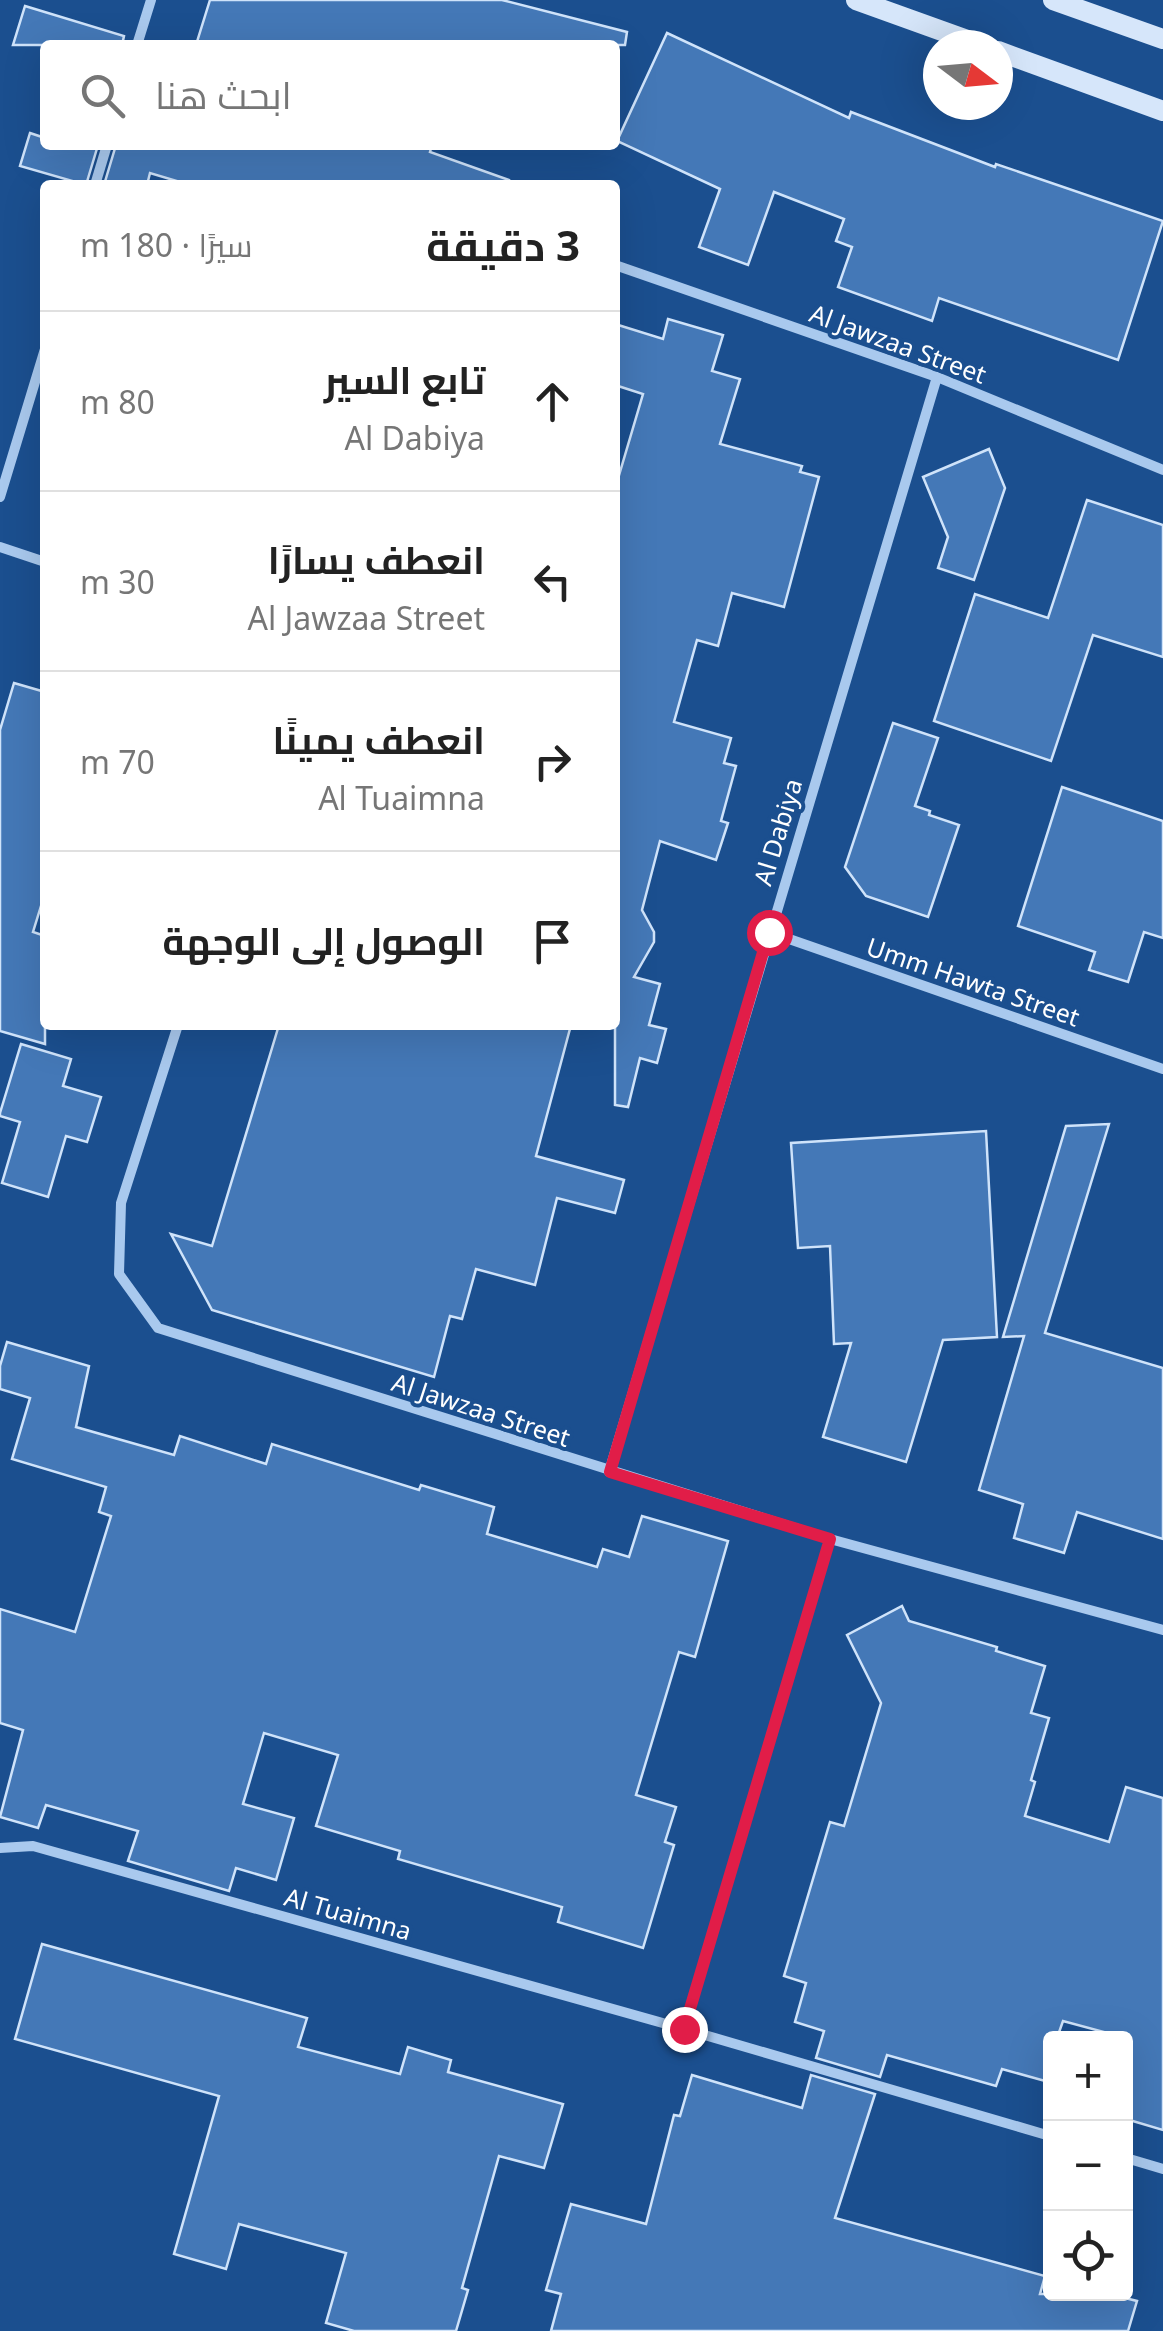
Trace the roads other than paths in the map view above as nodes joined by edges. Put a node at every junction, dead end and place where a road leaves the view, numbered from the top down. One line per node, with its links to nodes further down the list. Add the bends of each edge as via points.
1 (151, 0): 6 (street)
2 (856, 0): 4 (main road)
3 (1053, 0): 5 (main road)
4 (939, 30)
5 (1163, 39)
6 (139, 40)
7 (1013, 56): 8 (main road)
8 (1163, 111)
9 (106, 150): 10 (street)
10 (96, 180)
11 (620, 267): 13 (street, Al Jawzaa Street)
12 (40, 365): 15 (street)
13 (937, 377): 14 (street, Al Jawzaa Street); 18 (street, Al Dabiya)
14 (1163, 470)
15 (0, 497)
16 (0, 547): 17 (street)
17 (40, 560)
18 (769, 932): 20 (street, Umm Hawta Street); 21 (street, Al Dabiya)
19 (176, 1030): 21 (street, Al Jawzaa Street, via 121,1203 119,1274 158,1328)
20 (1163, 1069)
21 (610, 1472): 22 (street, Al Jawzaa Street)
22 (830, 1539): 23 (street, Al Jawzaa Street); 25 (street)
23 (1163, 1630)
24 (0, 1848): 25 (street, Al Tuaimna, via 33,1846)
25 (684, 2029): 26 (street, Al Tuaimna)
26 (1043, 2134)
27 (1133, 2160): 28 (street)
28 (1163, 2170)

